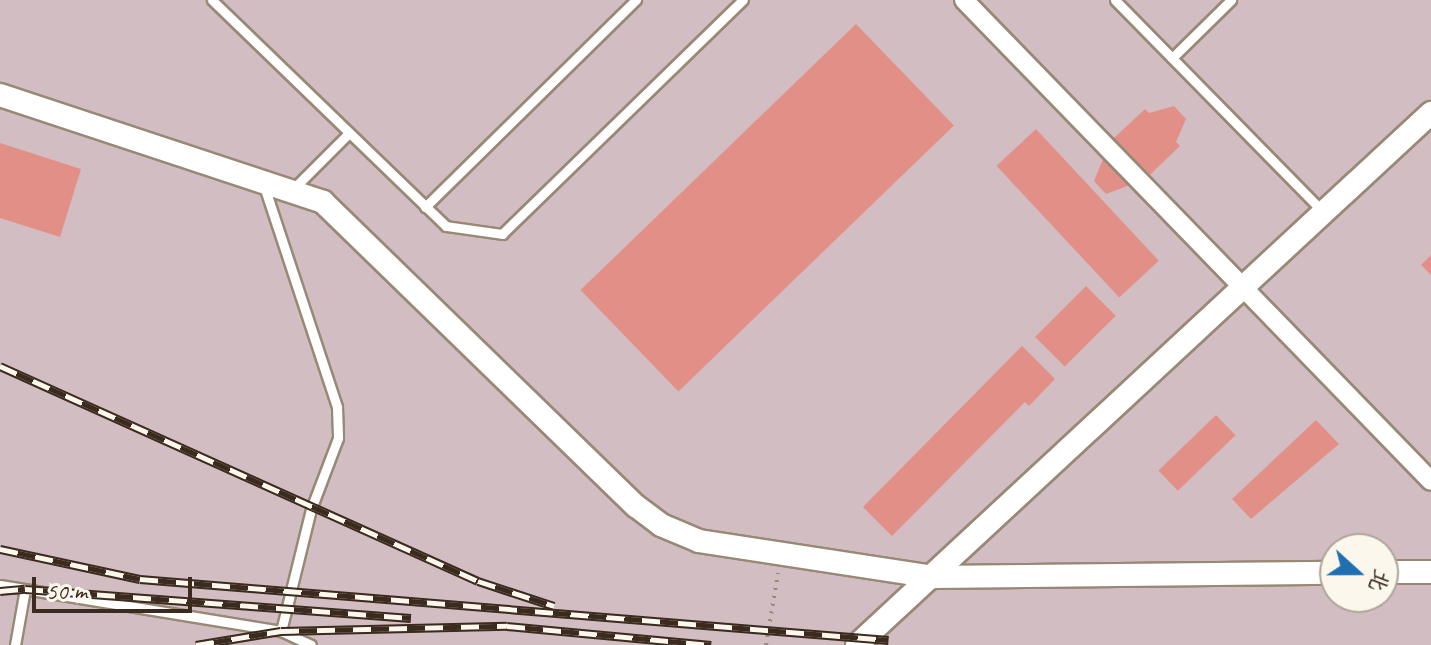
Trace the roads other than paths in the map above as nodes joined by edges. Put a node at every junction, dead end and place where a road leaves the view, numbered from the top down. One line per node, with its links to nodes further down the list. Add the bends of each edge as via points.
1 (212, 0): 10 (lane)
2 (636, 0): 13 (lane)
3 (743, 0): 13 (lane, via 502,234 446,226)
4 (964, 0): 15 (street)
5 (1115, 0): 7 (lane)
6 (1231, 0): 7 (lane)
7 (1172, 58): 14 (lane)
8 (0, 95): 11 (street)
9 (1431, 113): 14 (street)
10 (349, 133): 12 (lane); 13 (lane)
11 (262, 182): 12 (street); 23 (lane, via 337,407 338,438 311,509)
12 (291, 191): 20 (street, via 323,202 661,525 699,541)
13 (425, 207)
14 (1324, 213): 15 (street)
15 (1242, 291): 16 (street); 20 (street)
16 (1431, 481)
17 (1399, 572): 18 (street)
18 (1431, 572)
19 (1319, 573): 20 (street)
20 (933, 577): 26 (street)
21 (0, 585): 22 (lane)
22 (25, 589): 23 (lane); 25 (lane)
23 (281, 631): 24 (lane)
24 (305, 644)
25 (15, 645)
26 (857, 645)

